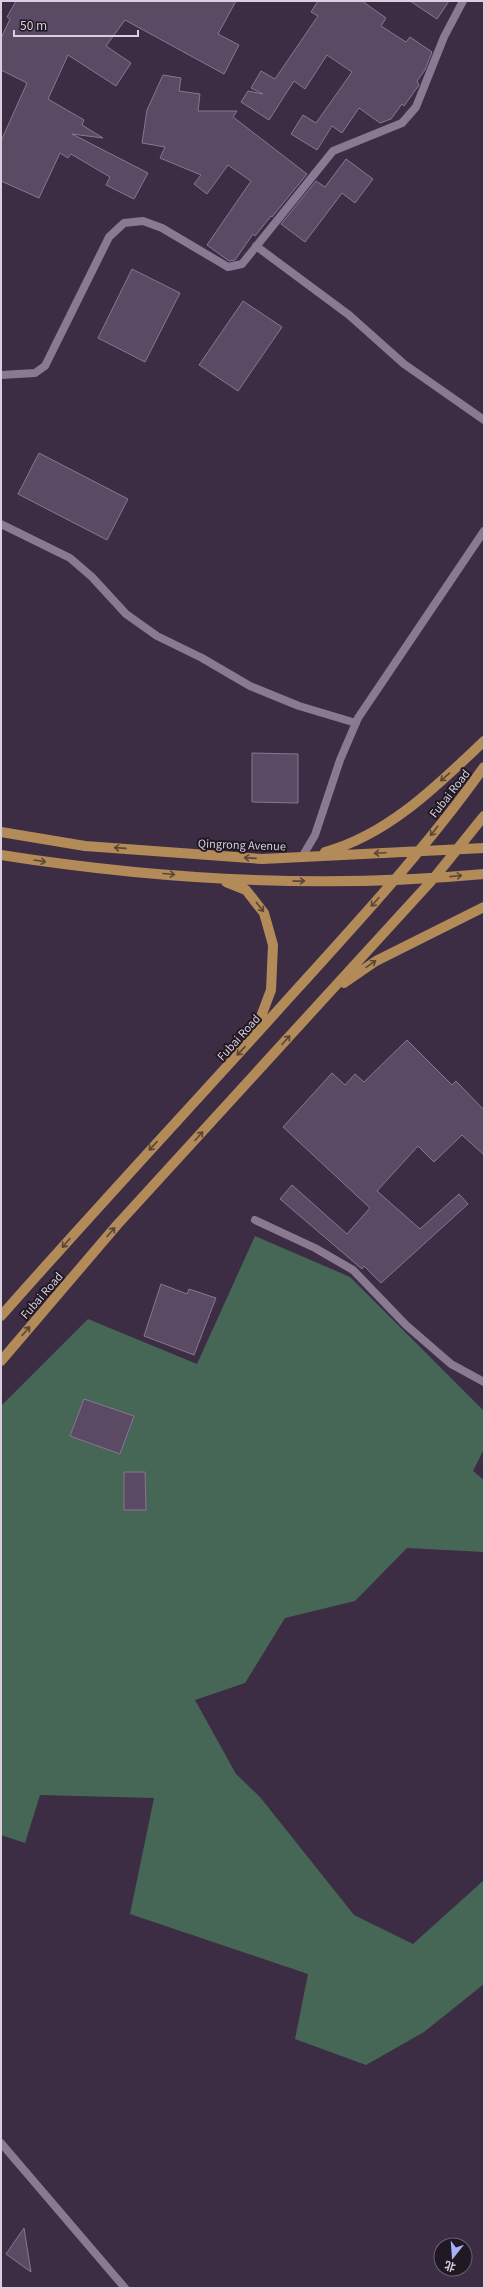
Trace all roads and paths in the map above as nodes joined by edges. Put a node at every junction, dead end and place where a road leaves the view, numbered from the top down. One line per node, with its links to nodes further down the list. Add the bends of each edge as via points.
1 (463, 1): 2 (street, via 444,36 416,106 402,123 333,151)
2 (256, 246): 3 (street, via 242,264 228,267 162,228 144,221 124,223 109,237 45,366 35,373); 4 (street, via 349,315 404,364)
3 (1, 375)
4 (484, 420)
5 (1, 524): 7 (street, via 70,558 92,577 126,614 157,636 250,686 299,706)
6 (484, 531): 7 (street)
7 (356, 723): 16 (street, via 340,760 315,835)
8 (484, 741): 16 (main road, one-way to 16, via 419,800 379,828 343,847)
9 (484, 767): 14 (main road, Fubai Road, one-way to 14)
10 (484, 816): 13 (main road, Fubai Road)
11 (1, 832): 16 (main road, Qingrong Avenue, one-way to 11, via 262,858 85,846)
12 (484, 848): 13 (main road, Qingrong Avenue)
13 (457, 850): 14 (main road, Qingrong Avenue); 19 (main road, Fubai Road)
14 (419, 851): 16 (main road, Qingrong Avenue, one-way to 16); 20 (main road, Fubai Road)
15 (1, 856): 18 (main road, one-way to 18, via 70,866)
16 (304, 857)
17 (484, 874): 19 (main road, one-way to 17)
18 (217, 878): 20 (main road, one-way to 20, via 257,881); 23 (main road, one-way to 23, via 246,890 264,913 273,945 271,990)
19 (434, 878): 20 (main road); 22 (main road, Fubai Road)
20 (395, 879): 23 (main road, Fubai Road, one-way to 23)
21 (484, 907): 22 (main road, one-way to 21, via 376,960)
22 (328, 995): 26 (main road, Fubai Road, one-way to 22, via 117,1225)
23 (252, 1039): 25 (main road, Fubai Road, one-way to 25, via 97,1207)
24 (255, 1220): 27 (street, via 315,1248 352,1270 406,1325 451,1364)
25 (1, 1316)
26 (1, 1361)
27 (484, 1382)
28 (1, 2143): 29 (street)
29 (125, 2288)

